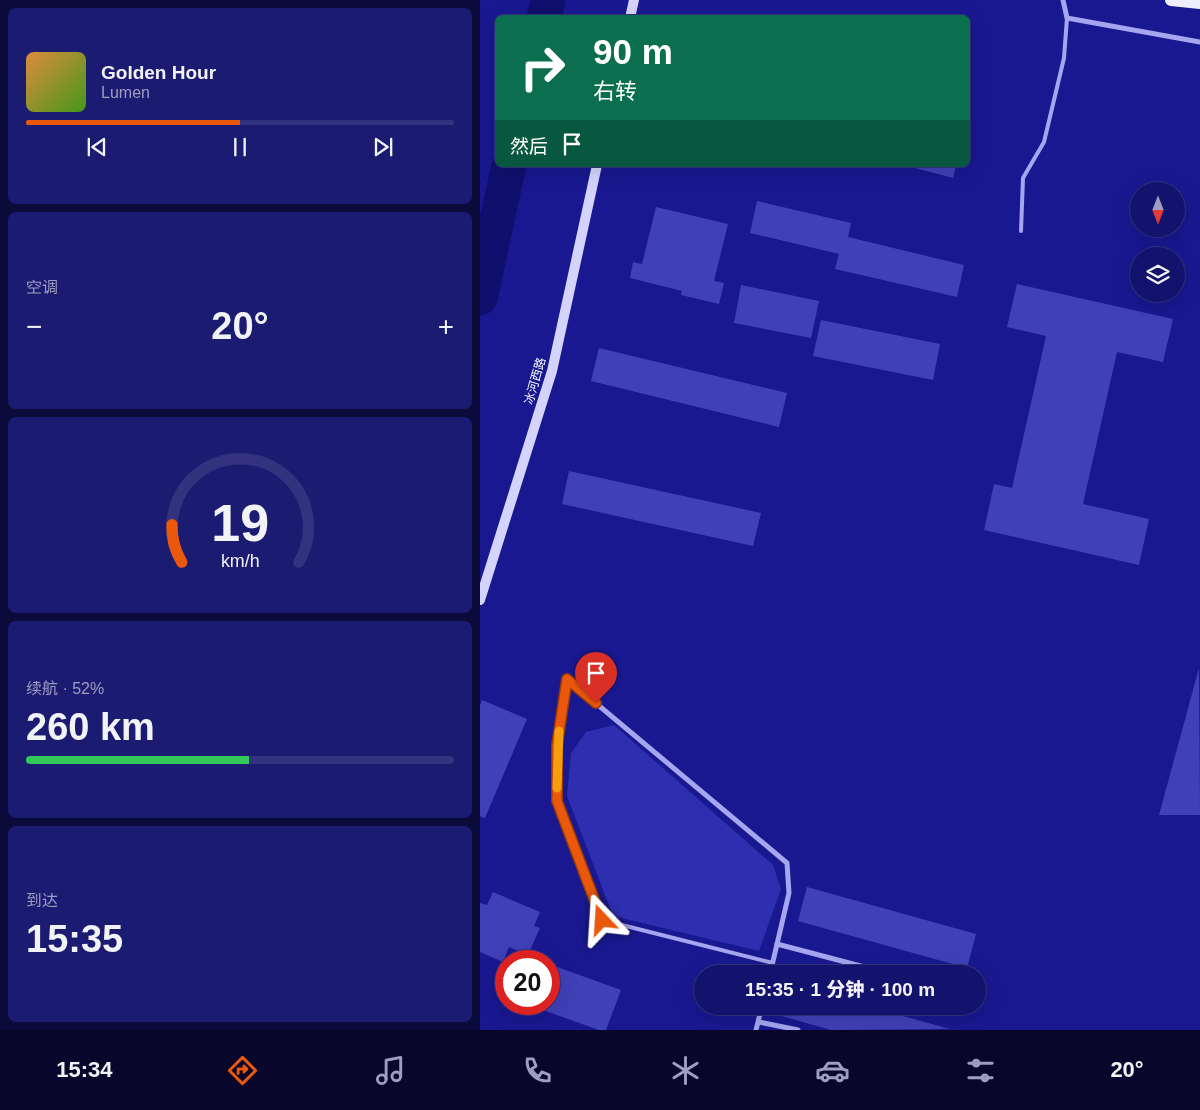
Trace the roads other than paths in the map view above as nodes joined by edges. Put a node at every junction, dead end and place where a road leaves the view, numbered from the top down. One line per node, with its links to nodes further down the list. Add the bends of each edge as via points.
1 (634, 0): 5 (main road)
2 (1063, 0): 6 (street)
3 (1171, 0): 4 (main road)
4 (1200, 4)
5 (631, 15)
6 (1067, 18): 7 (street); 9 (lane, via 1064,58 1044,142 1022,178)
7 (1200, 42)
8 (597, 167): 10 (main road, 冰河西路, via 552,371)
9 (1021, 231)
10 (480, 600)
11 (567, 679): 12 (street, via 787,863 789,892); 13 (lane, via 557,745 557,801 602,920)
12 (777, 944): 13 (street); 14 (street)
13 (772, 963)
14 (857, 965)
15 (760, 1015): 16 (street)
16 (759, 1022): 17 (street); 18 (street)
17 (756, 1030)
18 (798, 1030)

